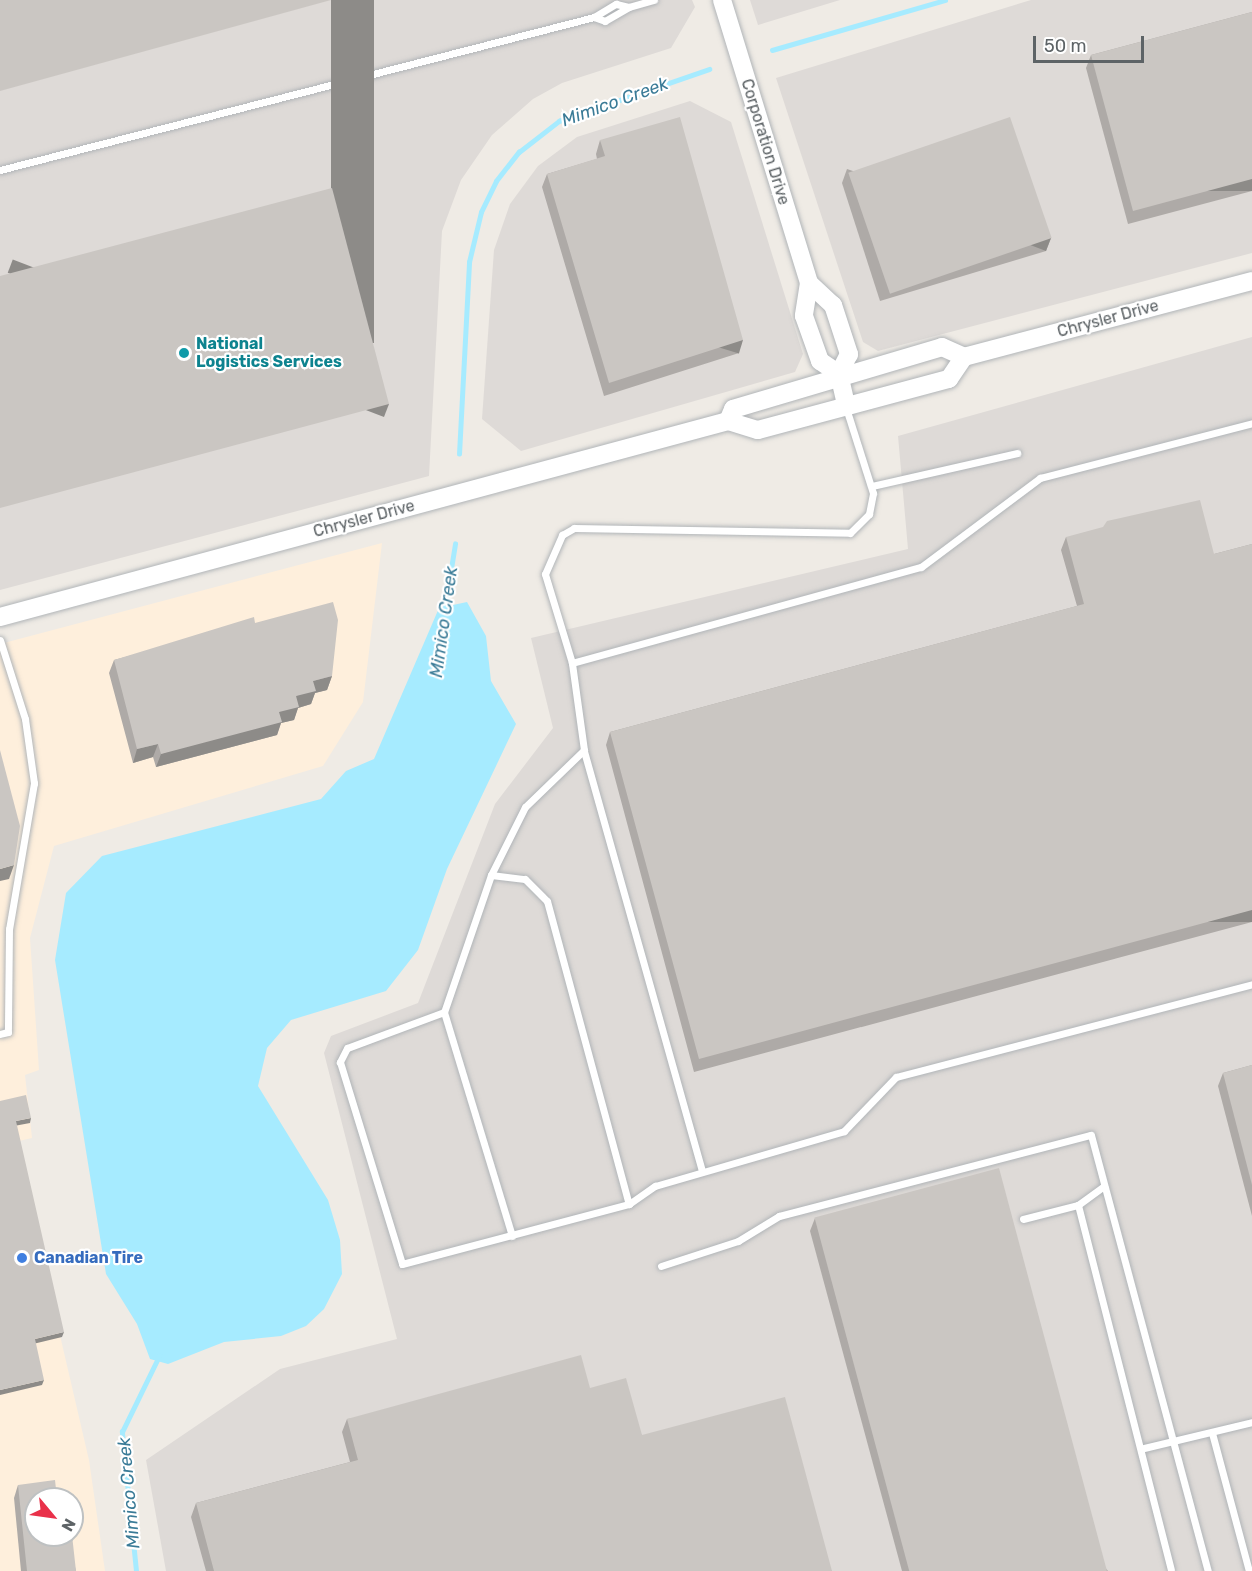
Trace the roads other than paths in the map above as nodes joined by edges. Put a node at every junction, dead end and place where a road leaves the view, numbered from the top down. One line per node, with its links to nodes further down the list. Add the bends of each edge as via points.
1 (654, 0): 3 (lane)
2 (722, 0): 8 (street, Corporation Drive)
3 (633, 4): 4 (lane, via 609,5); 4 (lane, via 605,21)
4 (594, 16): 5 (lane)
5 (4, 171): 6 (lane)
6 (0, 177)
7 (1252, 281): 9 (street, Chrysler Drive)
8 (809, 283): 10 (street, Corporation Drive, via 804,316 820,361); 10 (street, via 833,305 849,354)
9 (964, 357): 10 (street, Chrysler Drive, via 942,347); 11 (street, via 949,379)
10 (839, 374): 11 (street); 12 (street, Chrysler Drive, via 733,409)
11 (846, 405): 12 (street, via 758,430); 15 (lane)
12 (728, 420): 16 (street, Chrysler Drive)
13 (1252, 423): 18 (lane, via 1040,478 921,567)
14 (1017, 453): 15 (lane)
15 (872, 486): 18 (lane, via 869,514 857,529 841,536 574,528 561,535 545,574)
16 (0, 617)
17 (0, 640): 23 (lane, via 25,720 34,783 9,929 8,1032)
18 (572, 663): 19 (lane)
19 (584, 750): 20 (lane, via 525,807); 24 (lane)
20 (491, 876): 22 (lane); 26 (lane, via 525,879 547,901)
21 (1252, 984): 24 (lane, via 896,1077 844,1131)
22 (444, 1012): 29 (lane); 29 (lane, via 347,1048 340,1062 402,1264)
23 (0, 1034)
24 (702, 1171): 26 (lane, via 655,1186)
25 (1104, 1186): 27 (lane); 30 (lane, via 1090,1136 779,1215 738,1241); 33 (lane)
26 (629, 1204): 29 (lane)
27 (1078, 1205): 28 (lane); 34 (lane)
28 (1023, 1219)
29 (512, 1236)
30 (662, 1266)
31 (1252, 1422): 32 (lane)
32 (1212, 1433): 33 (lane); 37 (lane)
33 (1170, 1443): 34 (lane); 36 (lane)
34 (1144, 1448): 35 (lane)
35 (1171, 1569)
36 (1208, 1571)
37 (1249, 1571)

